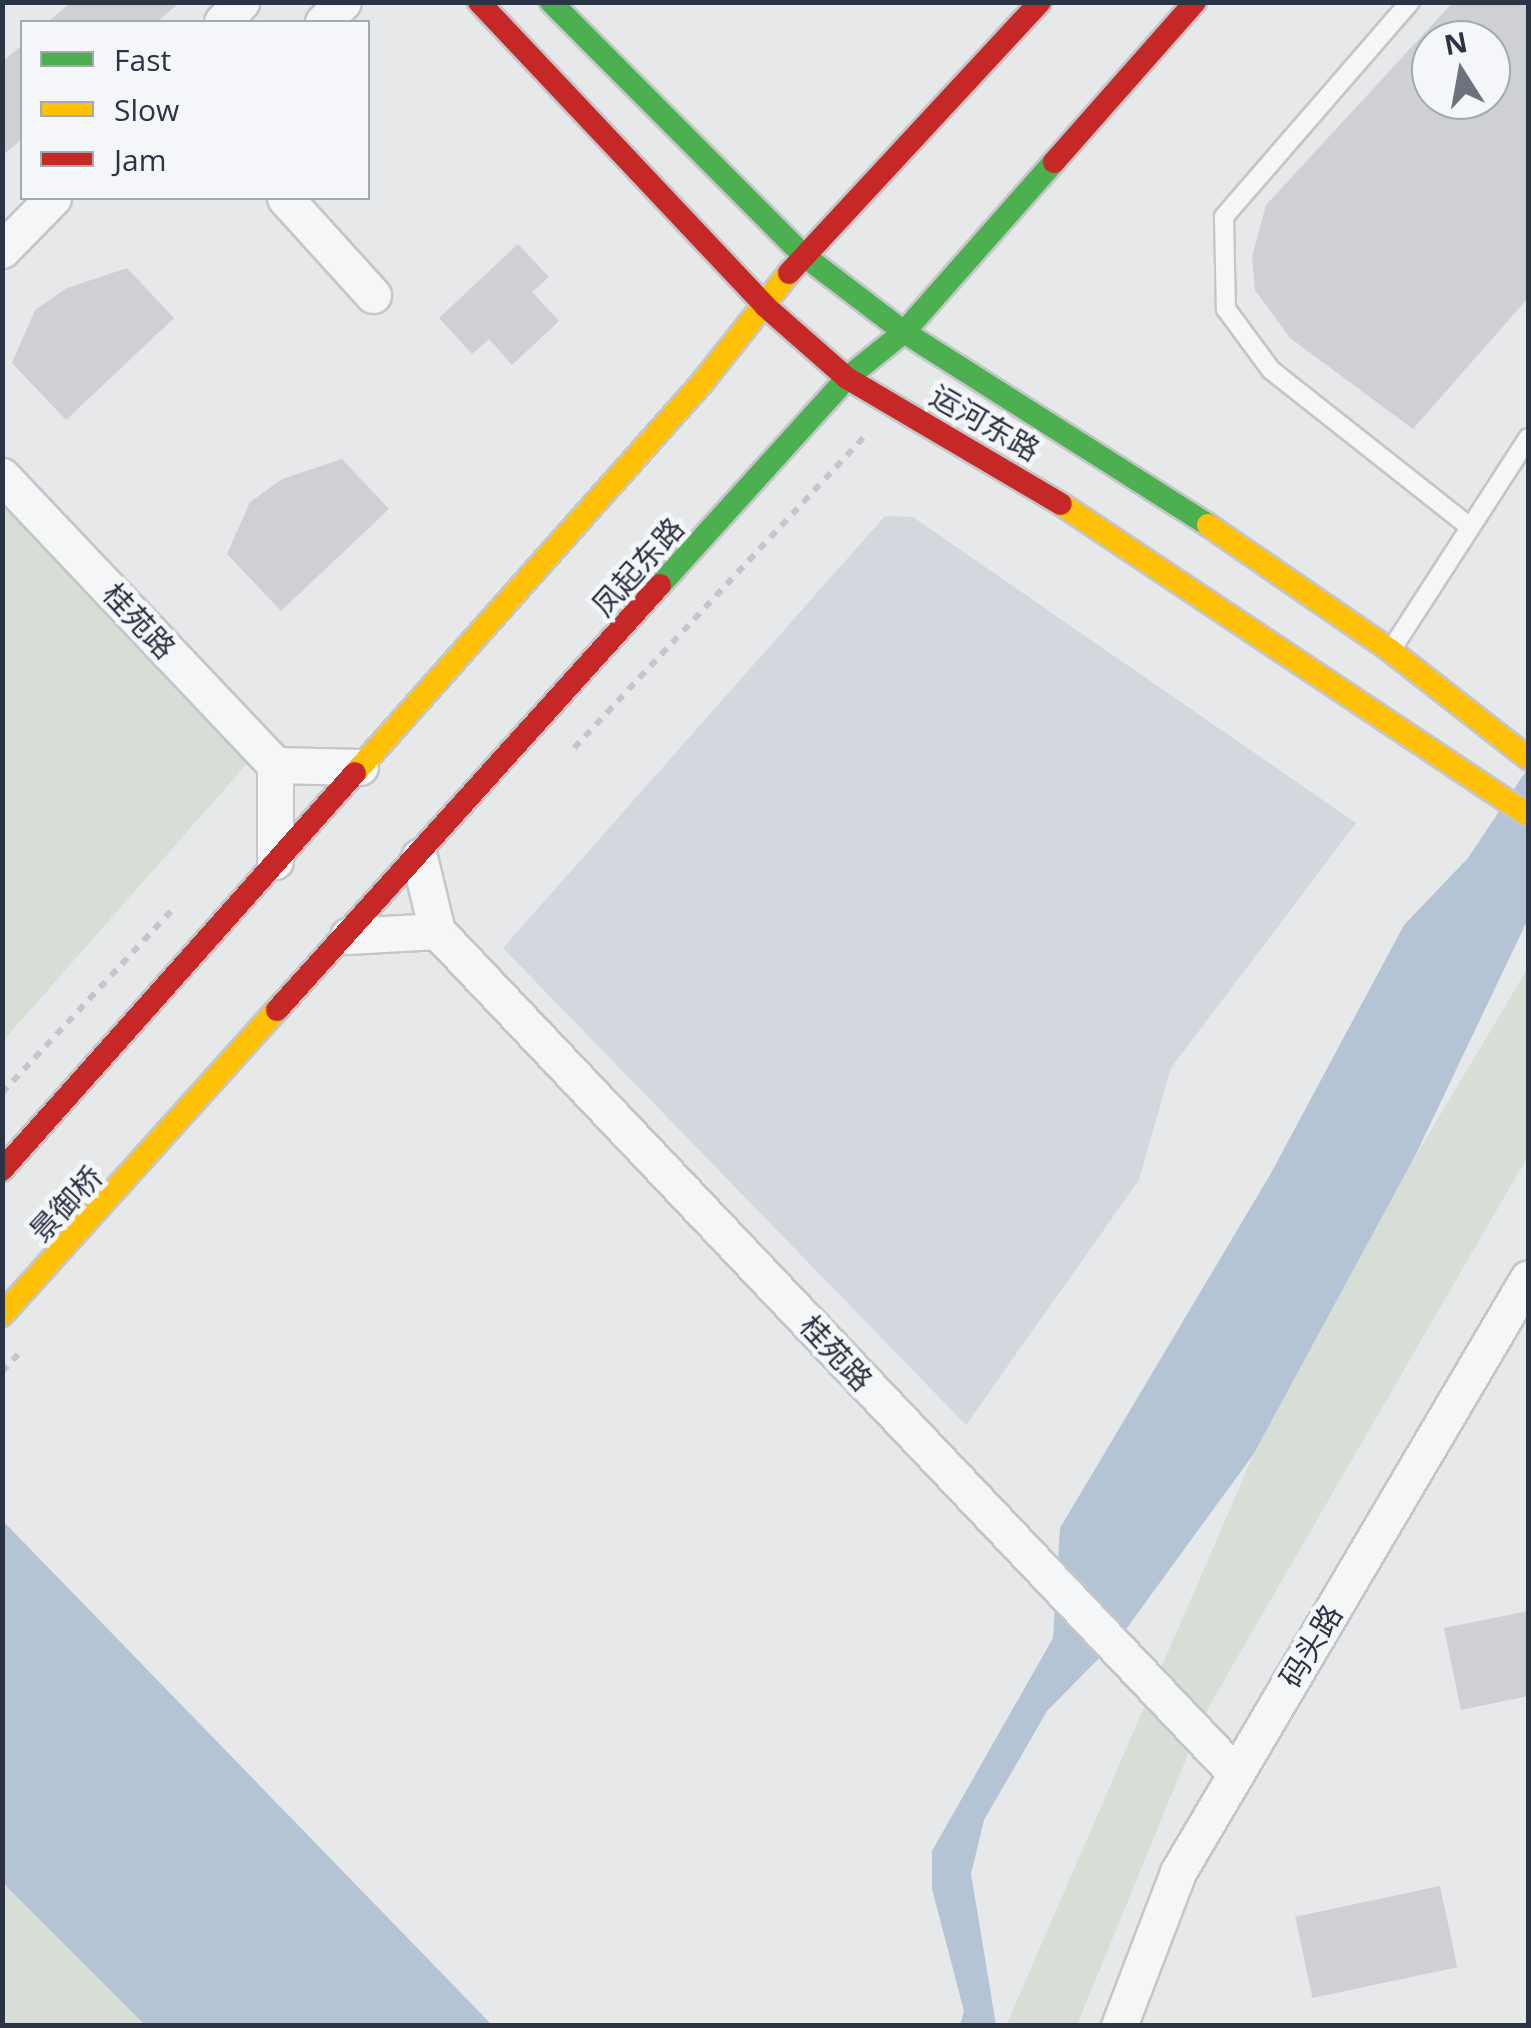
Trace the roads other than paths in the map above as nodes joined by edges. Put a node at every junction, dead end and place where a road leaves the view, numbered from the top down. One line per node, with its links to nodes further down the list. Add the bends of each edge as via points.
1 (343, 2): 7 (street)
2 (479, 2): 13 (main road, 运河东路)
3 (550, 2): 11 (main road, 运河东路)
4 (1040, 2): 11 (main road)
5 (1195, 2): 14 (main road, 凤起东路)
6 (1410, 2): 18 (lane, via 1224,217 1226,310 1271,370)
7 (325, 20)
8 (51, 200): 10 (street)
9 (287, 200): 12 (street)
10 (2, 250)
11 (803, 255): 13 (main road); 14 (main road, 运河东路)
12 (373, 295)
13 (764, 306): 15 (main road, 运河东路); 22 (main road)
14 (904, 332): 15 (main road, 凤起东路); 19 (main road, 运河东路, via 1212,527)
15 (848, 378): 23 (main road, 运河东路, via 1042,491); 24 (main road, 凤起东路)
16 (1528, 438): 18 (lane)
17 (2, 476): 21 (street, 桂苑路)
18 (1470, 527): 19 (lane)
19 (1391, 650): 20 (main road, 运河东路)
20 (1520, 753)
21 (275, 765): 22 (street); 25 (street)
22 (360, 767): 25 (main road)
23 (1528, 815)
24 (419, 858): 26 (street, 桂苑路); 27 (main road, 凤起东路)
25 (276, 861): 28 (main road)
26 (437, 932): 27 (street); 32 (street, 桂苑路)
27 (348, 936): 29 (main road, 凤起东路)
28 (2, 1170)
29 (132, 1178): 31 (main road, 景御桥)
30 (1528, 1278): 32 (street, 码头路)
31 (2, 1315)
32 (1236, 1774): 33 (street, 码头路, via 1178,1872)
33 (1119, 2026)

